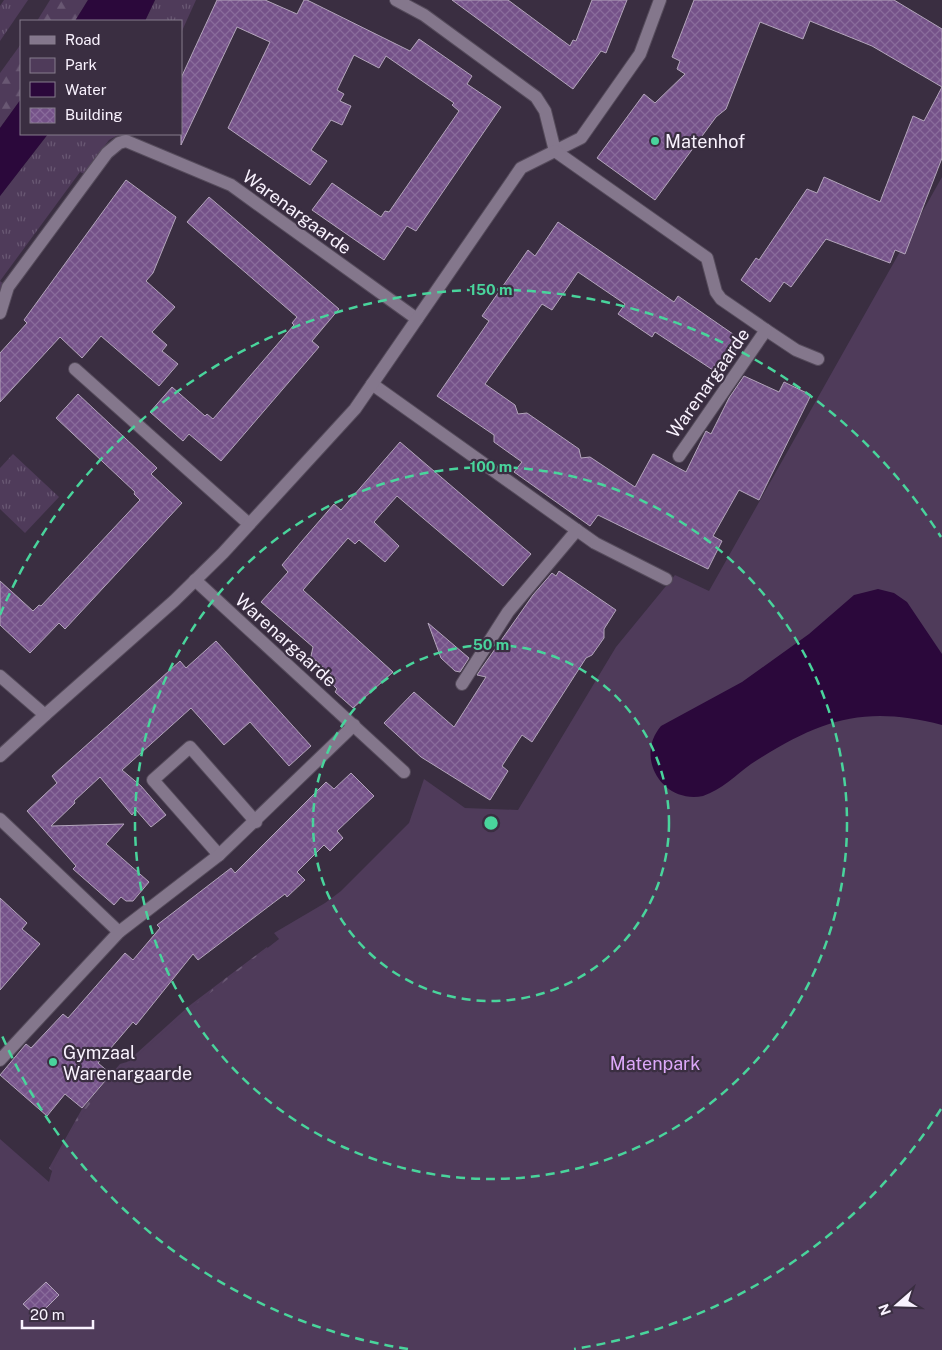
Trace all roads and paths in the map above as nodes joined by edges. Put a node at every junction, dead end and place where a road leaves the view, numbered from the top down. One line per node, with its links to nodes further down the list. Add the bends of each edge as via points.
1 (396, 0): 3 (street, via 424,15 536,97 545,110)
2 (660, 0): 3 (street, via 640,54 581,138)
3 (555, 151): 5 (street, via 521,168); 6 (street, Warenargaarde, via 708,258 721,300)
4 (0, 313): 5 (street, Warenargaarde, via 8,287 107,153 119,143 126,142 231,185)
5 (417, 319): 9 (street)
6 (766, 330): 7 (street, Warenargaarde, via 796,350); 10 (street, Warenargaarde)
7 (818, 359)
8 (75, 369): 11 (street)
9 (372, 384): 11 (street, via 355,409); 12 (street)
10 (679, 456)
11 (249, 524): 14 (street)
12 (577, 530): 13 (street, via 595,543); 16 (street, via 508,612)
13 (666, 579)
14 (195, 580): 17 (street); 18 (street, Warenargaarde)
15 (0, 676): 17 (street)
16 (462, 684)
17 (45, 715): 19 (street)
18 (354, 725): 20 (street, Warenargaarde); 22 (street)
19 (0, 756)
20 (404, 772)
21 (0, 820): 24 (street)
22 (256, 822): 23 (street); 23 (street, via 190,747 153,780)
23 (219, 855): 24 (street)
24 (119, 932): 25 (street)
25 (0, 1060)

